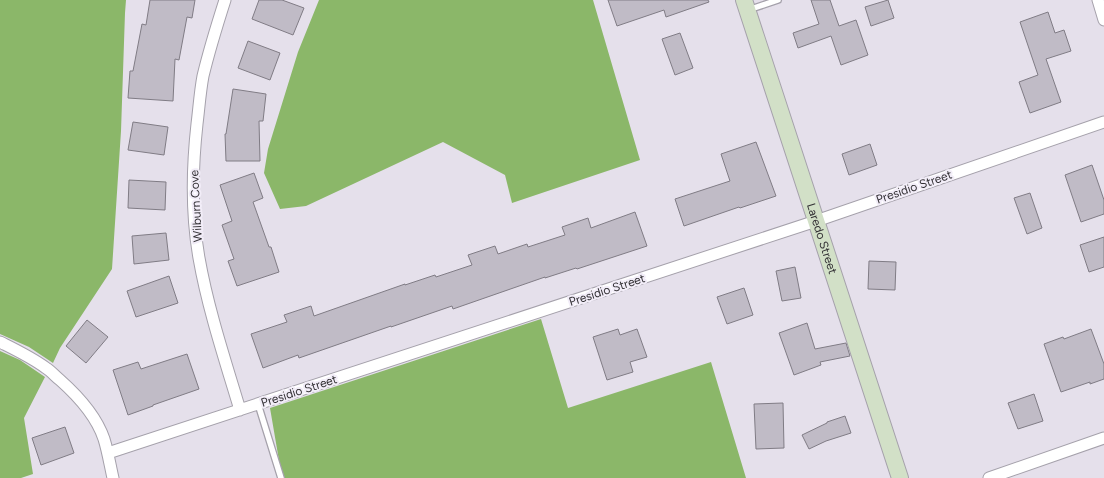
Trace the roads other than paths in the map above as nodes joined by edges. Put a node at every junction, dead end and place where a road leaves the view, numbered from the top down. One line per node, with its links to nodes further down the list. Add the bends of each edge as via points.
1 (224, 0): 10 (street, Wilburn Cove, via 202,83 195,143 193,209 198,256 208,301)
2 (778, 0): 4 (lane)
3 (1098, 0): 5 (street)
4 (746, 5): 7 (street, Laredo Street)
5 (1104, 20)
6 (1104, 122): 7 (street, Presidio Street)
7 (816, 221): 9 (street, Presidio Street); 15 (street, Laredo Street)
8 (0, 342): 12 (street, via 48,369 74,393 98,426)
9 (258, 404): 10 (street, Presidio Street); 14 (lane)
10 (240, 410): 12 (street, Presidio Street)
11 (1104, 438): 16 (street)
12 (108, 453): 13 (street)
13 (113, 478)
14 (281, 478)
15 (900, 478)
16 (989, 478)

